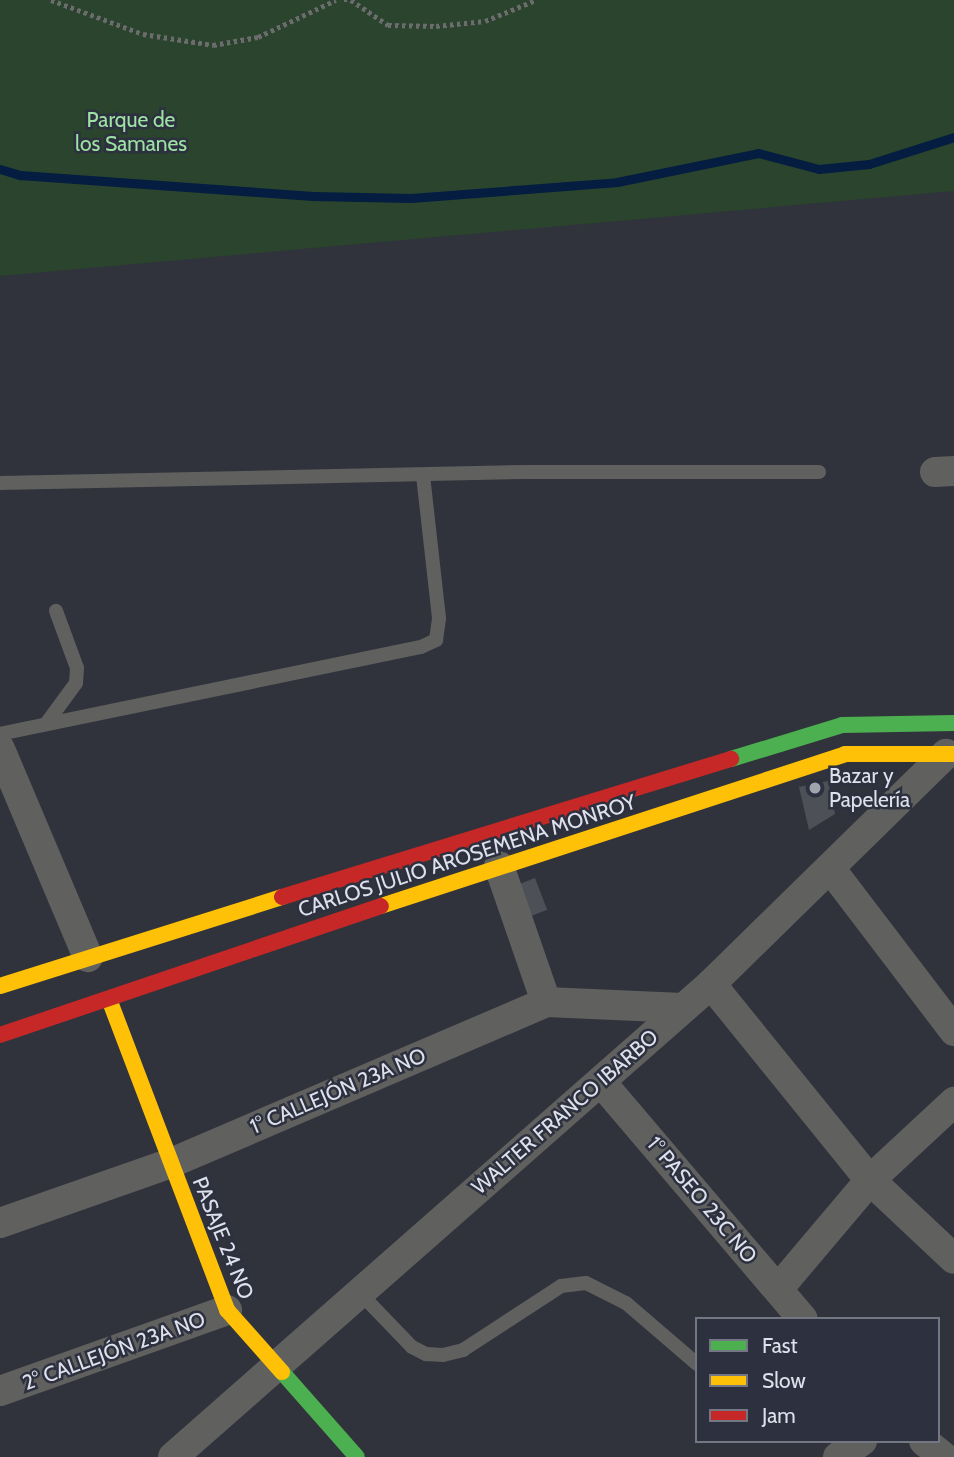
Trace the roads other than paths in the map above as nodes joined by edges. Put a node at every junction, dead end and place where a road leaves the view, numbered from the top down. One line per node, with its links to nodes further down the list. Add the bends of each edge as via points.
1 (819, 472): 2 (lane)
2 (422, 475): 3 (lane); 6 (lane, via 439,618 436,640 421,647)
3 (0, 483)
4 (56, 611): 6 (lane, via 77,668 76,682)
5 (949, 723): 9 (street); 12 (main road, CARLOS JULIO AROSEMENA MONROY, via 842,725)
6 (46, 724): 7 (lane)
7 (0, 734)
8 (0, 749): 12 (street)
9 (951, 757): 10 (main road, CARLOS JULIO AROSEMENA MONROY, via 845,754); 11 (street, WALTER FRANCO IBARBO)
10 (499, 866): 13 (main road, CARLOS JULIO AROSEMENA MONROY); 17 (street)
11 (830, 868): 14 (street, WALTER FRANCO IBARBO); 19 (street)
12 (98, 954): 13 (main road); 15 (main road, CARLOS JULIO AROSEMENA MONROY)
13 (122, 982): 16 (main road, CARLOS JULIO AROSEMENA MONROY)
14 (711, 984): 18 (street, WALTER FRANCO IBARBO); 24 (street)
15 (0, 986)
16 (108, 999): 20 (main road, CARLOS JULIO AROSEMENA MONROY); 23 (main road, PASAJE 24 NO)
17 (546, 1002): 18 (street, 1° CALLEJÓN 23A NO); 23 (street, 1° CALLEJÓN 23A NO)
18 (683, 1008): 21 (street, WALTER FRANCO IBARBO)
19 (954, 1031)
20 (0, 1035)
21 (601, 1082): 27 (street, 1° PASEO 23C NO); 28 (street, WALTER FRANCO IBARBO)
22 (954, 1102): 24 (street)
23 (171, 1163): 25 (street, 1° CALLEJÓN 23A NO); 29 (main road, PASAJE 24 NO)
24 (870, 1180): 26 (street); 27 (street)
25 (0, 1223)
26 (954, 1259)
27 (778, 1289): 30 (street, 1° PASEO 23C NO)
28 (359, 1292): 31 (lane, via 412,1347 443,1355 463,1350 561,1286 586,1283 626,1303); 32 (street, WALTER FRANCO IBARBO)
29 (227, 1310): 32 (main road, PASAJE 24 NO); 33 (street, 2° CALLEJÓN 23A NO)
30 (801, 1317)
31 (695, 1362)
32 (276, 1363): 36 (street, WALTER FRANCO IBARBO); 37 (main road, PASAJE 24 NO)
33 (0, 1391)
34 (859, 1443): 38 (street)
35 (926, 1443): 39 (street)
36 (173, 1457)
37 (357, 1457)
38 (838, 1457)
39 (944, 1457)

